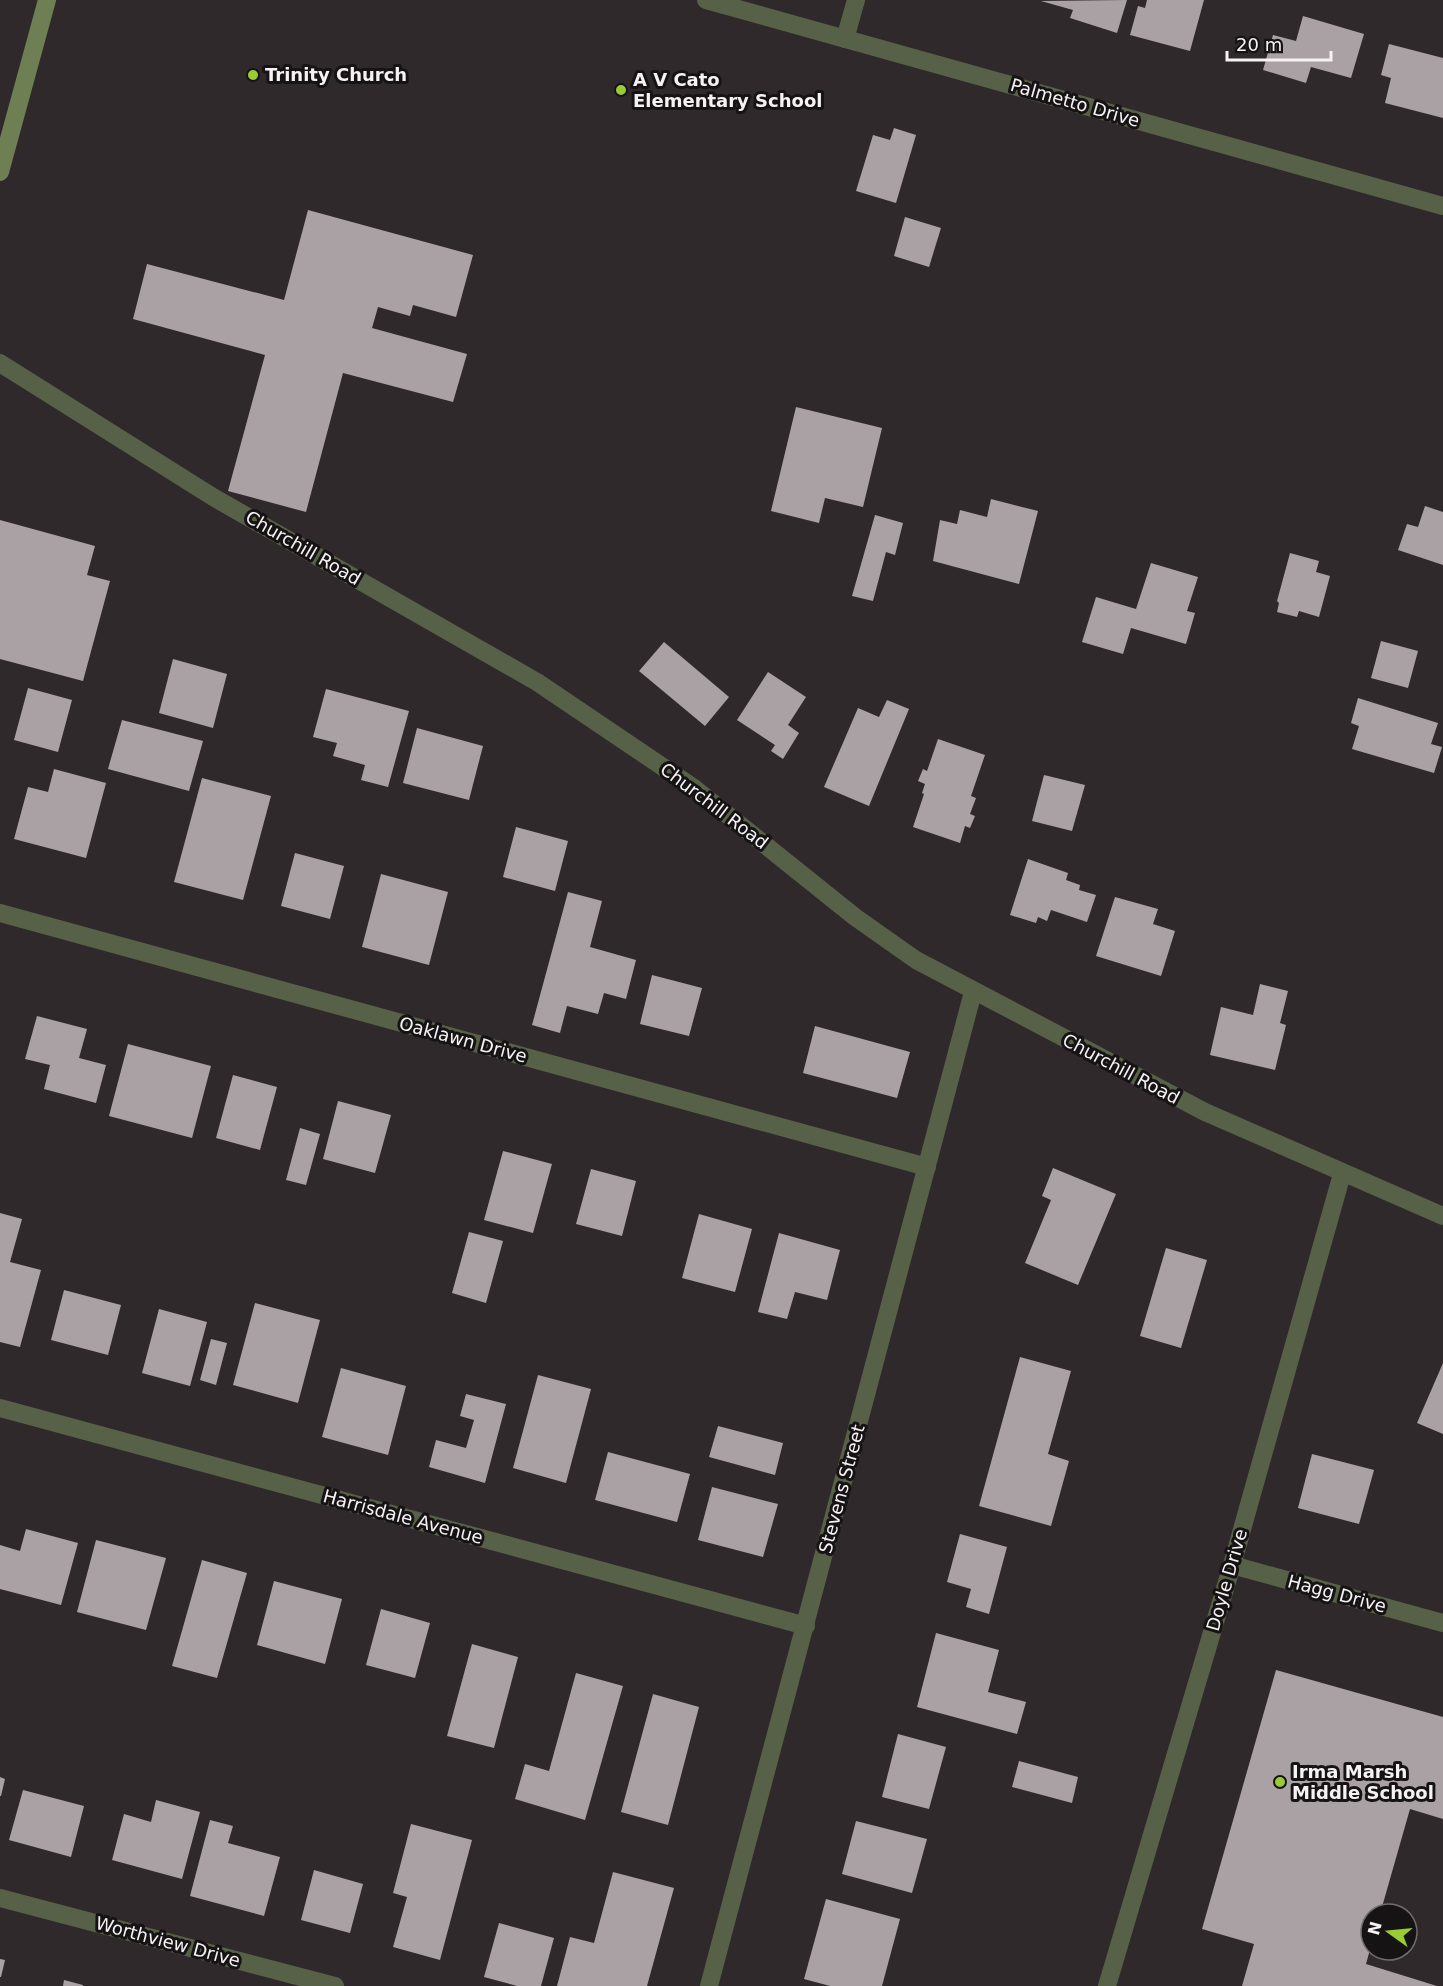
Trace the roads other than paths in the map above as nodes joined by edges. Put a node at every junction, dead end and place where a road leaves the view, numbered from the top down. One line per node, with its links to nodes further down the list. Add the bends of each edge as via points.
1 (47, 0): 5 (street)
2 (706, 0): 4 (street, Palmetto Drive)
3 (856, 0): 4 (street)
4 (845, 39): 6 (street, Palmetto Drive)
5 (0, 172)
6 (1443, 206)
7 (0, 363): 9 (street, Churchill Road, via 213,497 537,682 694,788 916,960)
8 (0, 913): 10 (street, Oaklawn Drive)
9 (973, 992): 10 (street, Stevens Street); 11 (street, Churchill Road, via 1205,1112)
10 (927, 1167): 16 (street, Stevens Street)
11 (1342, 1173): 12 (street, Churchill Road); 14 (street, Doyle Drive)
12 (1443, 1216)
13 (0, 1408): 16 (street, Harrisdale Avenue)
14 (1232, 1565): 15 (street, Hagg Drive); 20 (street, Doyle Drive)
15 (1443, 1623)
16 (806, 1626): 19 (street, Stevens Street)
17 (0, 1898): 18 (street, Worthview Drive)
18 (335, 1986)
19 (709, 1986)
20 (1107, 1986)

